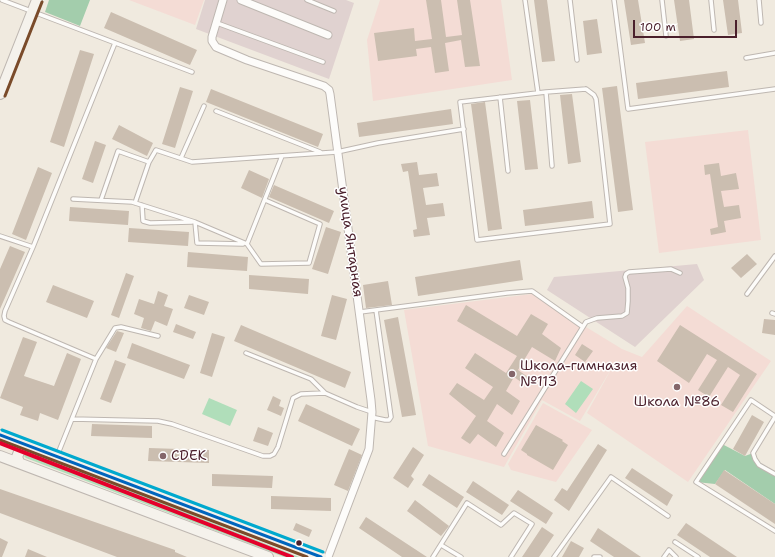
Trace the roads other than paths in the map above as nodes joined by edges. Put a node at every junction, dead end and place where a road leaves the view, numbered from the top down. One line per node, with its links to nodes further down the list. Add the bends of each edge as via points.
1 (2, 0): 12 (lane)
2 (37, 0): 12 (main road)
3 (222, 0): 14 (street, улица Янтарная)
4 (241, 0): 17 (street)
5 (307, 0): 13 (lane)
6 (525, 0): 27 (lane)
7 (570, 0): 22 (lane)
8 (614, 0): 25 (lane, via 628,109)
9 (662, 0): 18 (lane)
10 (711, 0): 16 (lane)
11 (759, 0): 15 (lane)
12 (33, 11): 19 (lane); 28 (main road)
13 (334, 11)
14 (216, 22): 23 (lane); 33 (street, улица Янтарная, via 212,40 216,47 324,86 328,90)
15 (761, 23)
16 (714, 30)
17 (328, 35)
18 (666, 36)
19 (115, 43): 24 (lane); 48 (lane)
20 (775, 53): 21 (lane)
21 (746, 58)
22 (576, 60)
23 (323, 62)
24 (192, 72)
25 (775, 89)
26 (546, 92): 27 (lane); 32 (lane, via 586,89 596,99 610,224 477,240); 38 (lane)
27 (538, 93): 29 (lane)
28 (0, 94)
29 (500, 97): 32 (lane, via 460,102); 39 (lane)
30 (204, 106): 36 (lane)
31 (216, 111): 34 (lane)
32 (464, 128): 33 (lane)
33 (337, 152): 34 (lane); 53 (street, улица Янтарная)
34 (321, 153): 35 (lane)
35 (282, 156): 36 (lane, via 192,162); 42 (lane)
36 (181, 158): 37 (lane, via 156,150)
37 (149, 162): 41 (lane, via 118,151); 43 (lane)
38 (552, 166)
39 (508, 171)
40 (73, 199): 41 (lane)
41 (101, 200): 43 (lane)
42 (265, 200): 47 (lane); 47 (lane, via 320,224 309,263 261,264)
43 (135, 202): 44 (lane)
44 (142, 205): 45 (lane); 45 (lane, via 143,222)
45 (195, 222): 47 (lane); 47 (lane, via 196,242)
46 (0, 236): 48 (lane)
47 (247, 244)
48 (33, 247): 57 (lane, via 5,311 5,320)
49 (775, 256): 51 (lane)
50 (680, 273): 54 (lane, via 671,269 629,272 625,277 628,288 626,312 622,316 591,319)
51 (747, 294)
52 (376, 310): 53 (lane); 54 (lane, via 532,291); 59 (lane, via 391,418 386,420)
53 (360, 312): 59 (street, улица Янтарная, via 372,400)
54 (583, 327): 64 (lane)
55 (158, 336): 57 (lane, via 121,327 115,328)
56 (246, 353): 58 (lane, via 311,380)
57 (96, 359): 61 (lane)
58 (325, 393): 59 (lane); 61 (lane, via 301,394 293,398 278,447 270,456 263,456 158,421)
59 (371, 414): 75 (street, улица Янтарная, via 369,449)
60 (775, 417): 68 (lane, via 753,453 759,465); 70 (lane, via 751,400 696,482)
61 (72, 419): 66 (lane)
62 (0, 435): 63 (main road)
63 (25, 445): 66 (main road); 67 (main road, via 19,452)
64 (504, 454)
65 (0, 456): 67 (main road)
66 (57, 457): 74 (main road)
67 (18, 462): 73 (main road)
68 (775, 474)
69 (668, 516): 79 (lane, via 611,477)
70 (775, 531)
71 (675, 542): 84 (lane)
72 (441, 545): 76 (lane); 77 (lane); 78 (lane, via 468,503 501,525 514,513 532,524)
73 (268, 557)
74 (321, 557)
75 (328, 557)
76 (433, 557)
77 (461, 557)
78 (510, 557)
79 (554, 557)
80 (594, 557): 81 (lane)
81 (600, 557)
82 (664, 557): 83 (lane, via 670,550)
83 (676, 557)
84 (698, 557)

